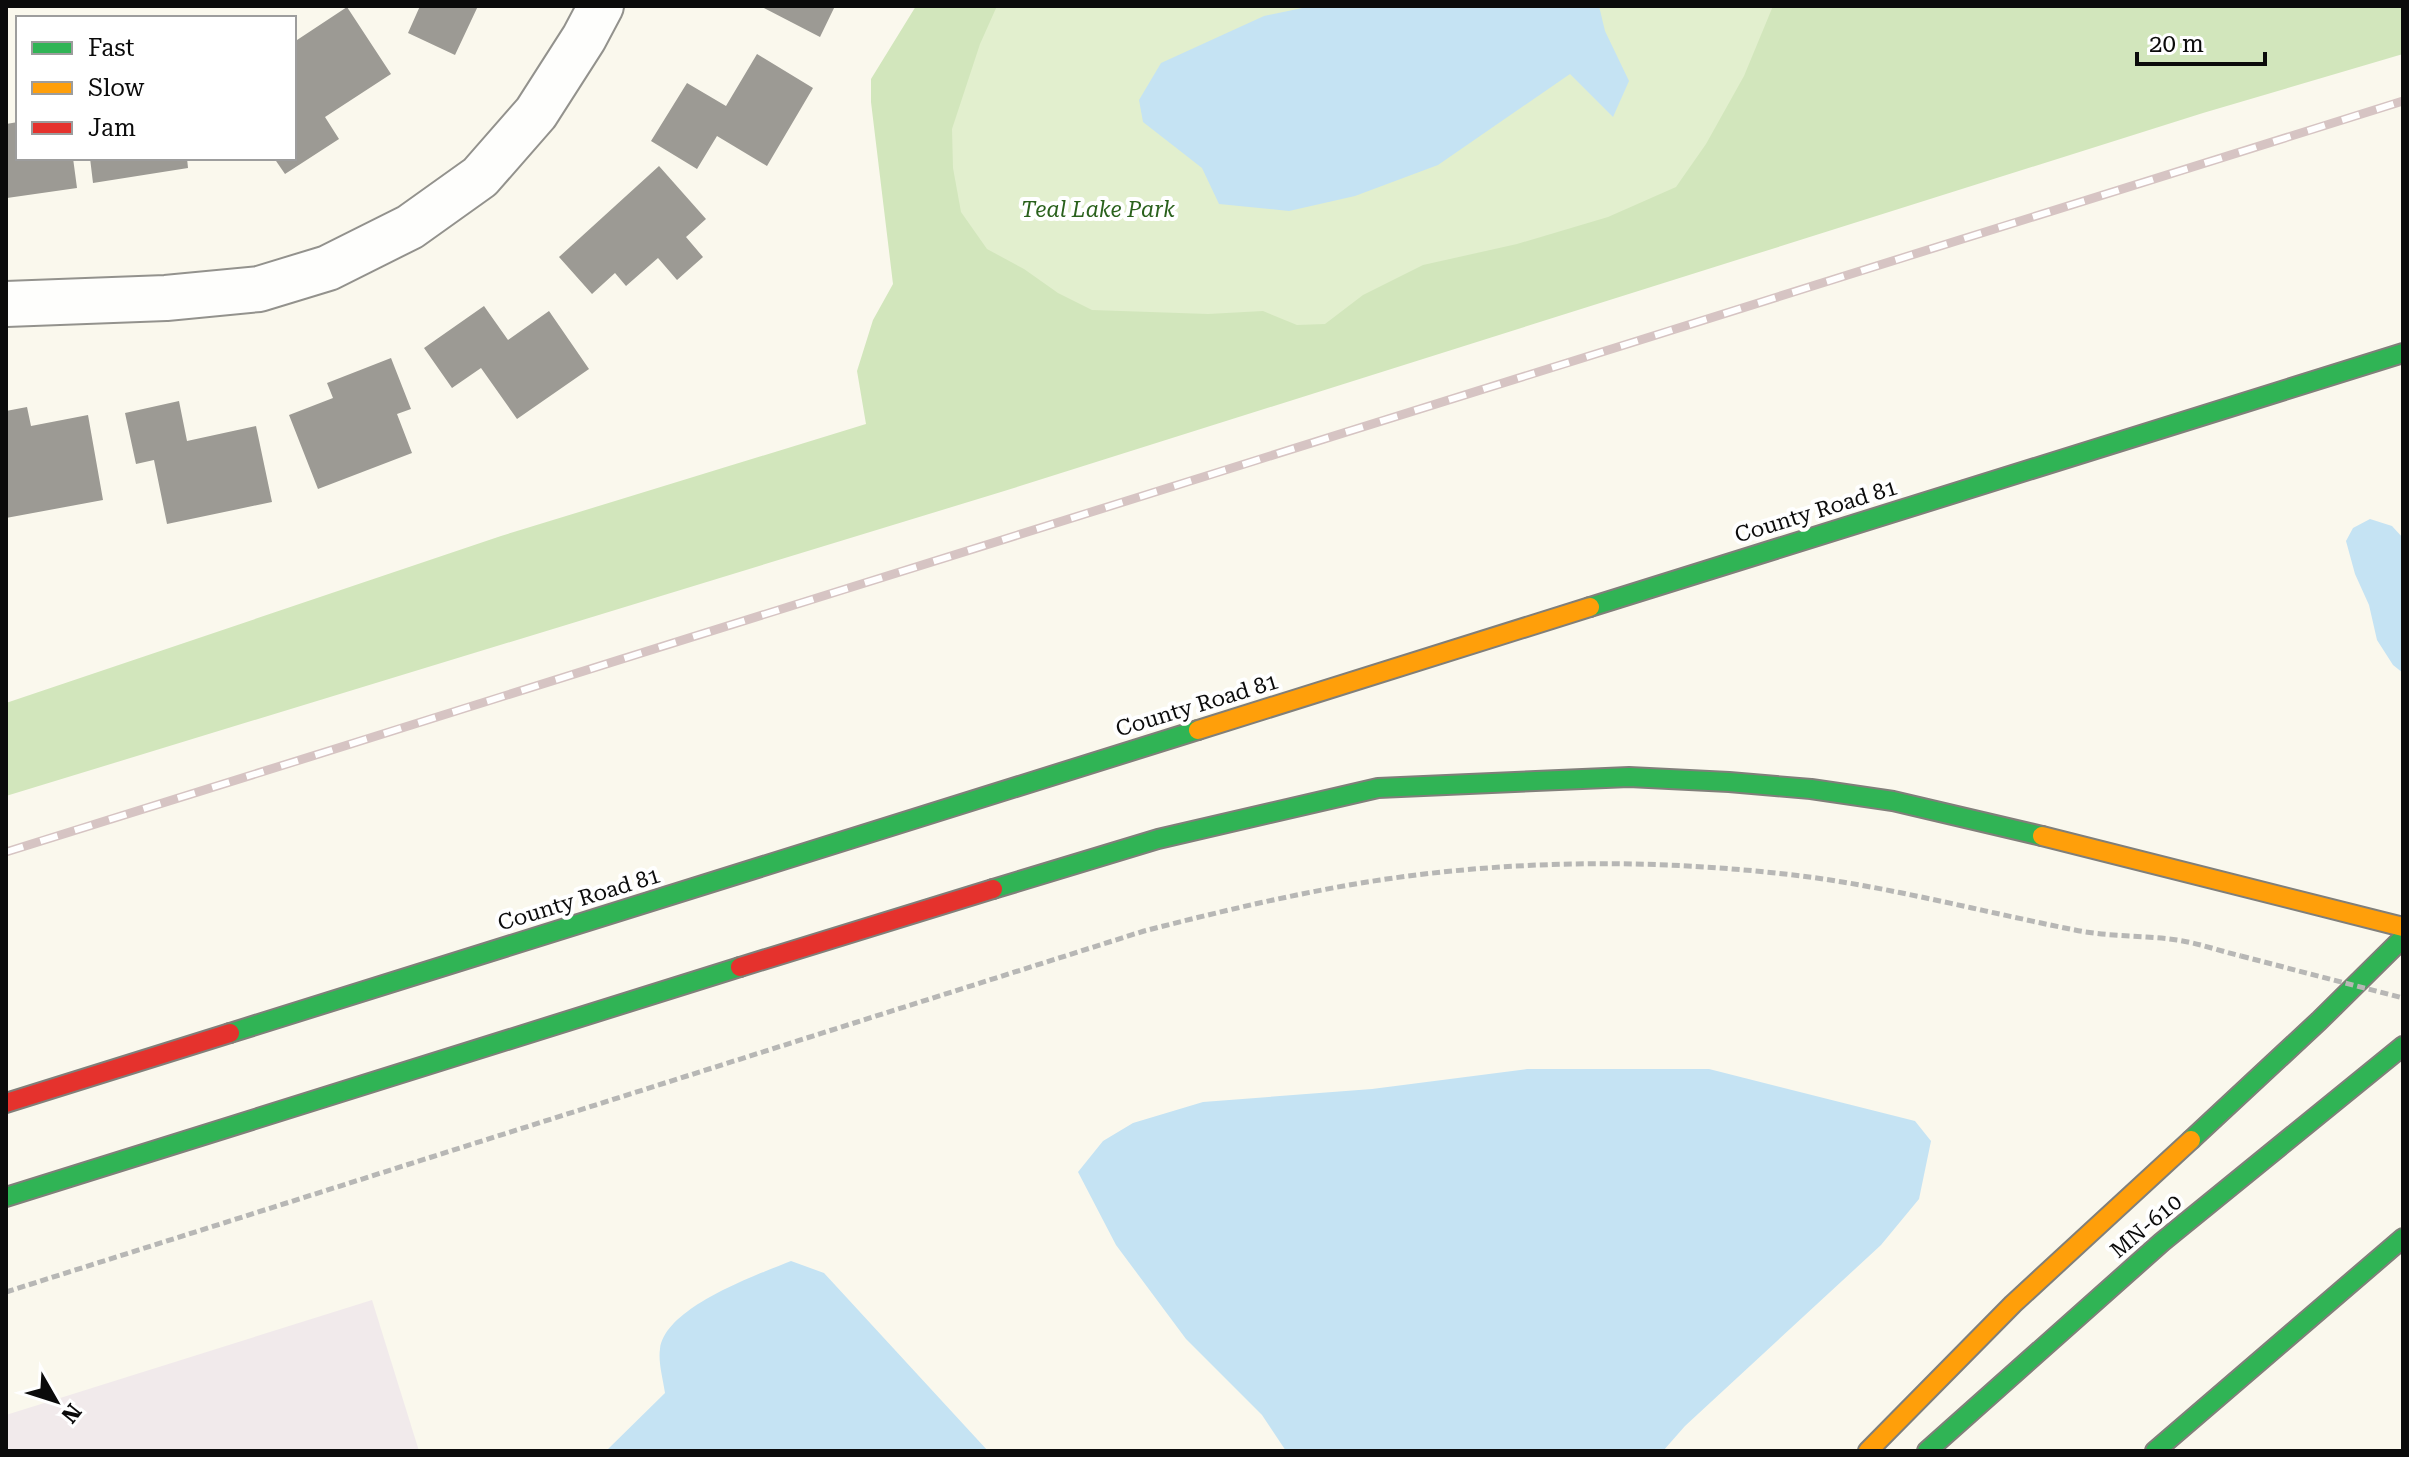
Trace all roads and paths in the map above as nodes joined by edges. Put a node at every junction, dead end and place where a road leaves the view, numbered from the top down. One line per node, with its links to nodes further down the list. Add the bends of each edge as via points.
1 (601, 6): 2 (street, via 536,113 480,177 410,227 328,268 259,289)
2 (6, 304)
3 (2403, 353): 8 (highway, County Road 81)
4 (2403, 927): 9 (highway, via 1908,805 1811,789 1629,777 1378,788 1158,839)
5 (2403, 938): 12 (highway, via 2013,1304)
6 (2403, 998): 11 (path, bridge, via 2178,940 2079,931 1802,876 1698,866 1460,870 1227,909 1144,931)
7 (2403, 1046): 13 (highway, MN-610, via 2162,1242)
8 (6, 1103)
9 (6, 1197)
10 (2403, 1238): 14 (highway)
11 (6, 1292)
12 (1868, 1451)
13 (1927, 1451)
14 (2155, 1451)

